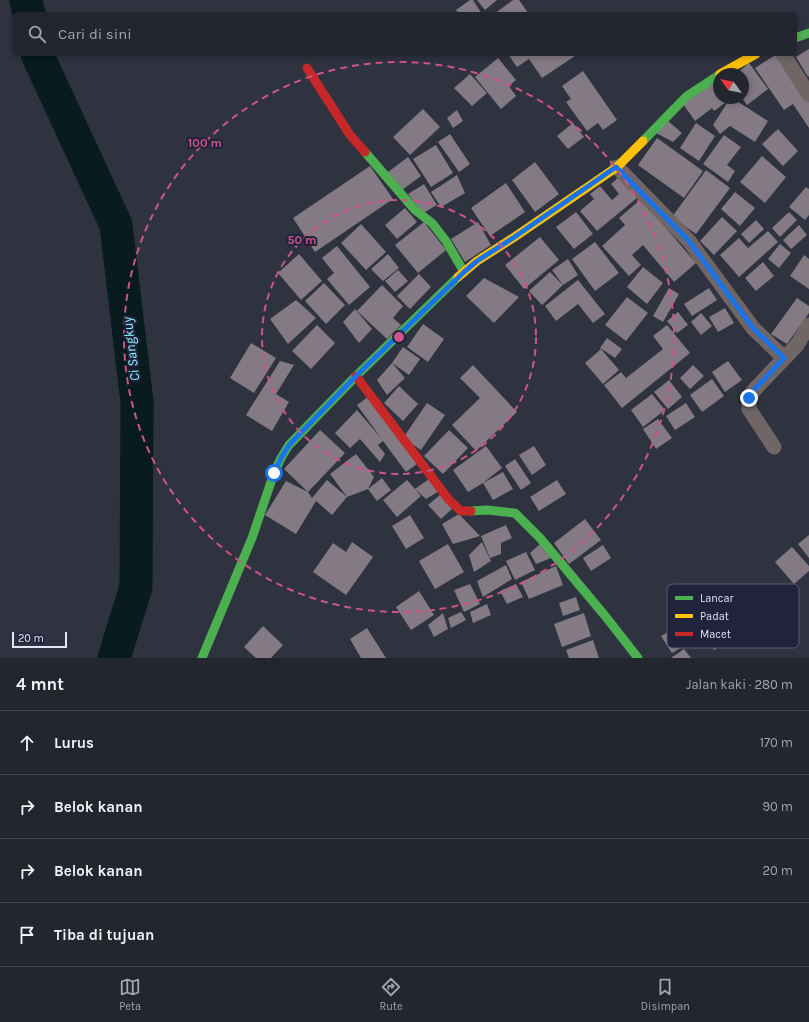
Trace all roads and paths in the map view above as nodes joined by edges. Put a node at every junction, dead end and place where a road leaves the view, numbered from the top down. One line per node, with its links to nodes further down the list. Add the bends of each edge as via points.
1 (809, 33): 2 (street)
2 (797, 37)
3 (752, 56): 6 (street)
4 (784, 56): 8 (street)
5 (307, 68): 10 (street, via 350,135 415,210 432,223)
6 (731, 68)
7 (713, 79): 9 (street, via 687,96)
8 (809, 95)
9 (616, 167): 10 (street); 12 (street, via 689,241 753,328)
10 (464, 272): 13 (street)
11 (809, 325): 12 (street, via 797,345)
12 (784, 358): 14 (street, via 752,393 748,403 749,409)
13 (356, 376): 15 (street, via 289,445 281,458 252,538); 16 (street, via 449,500 461,511 515,513 540,538)
14 (774, 447)
15 (202, 658)
16 (638, 658)

